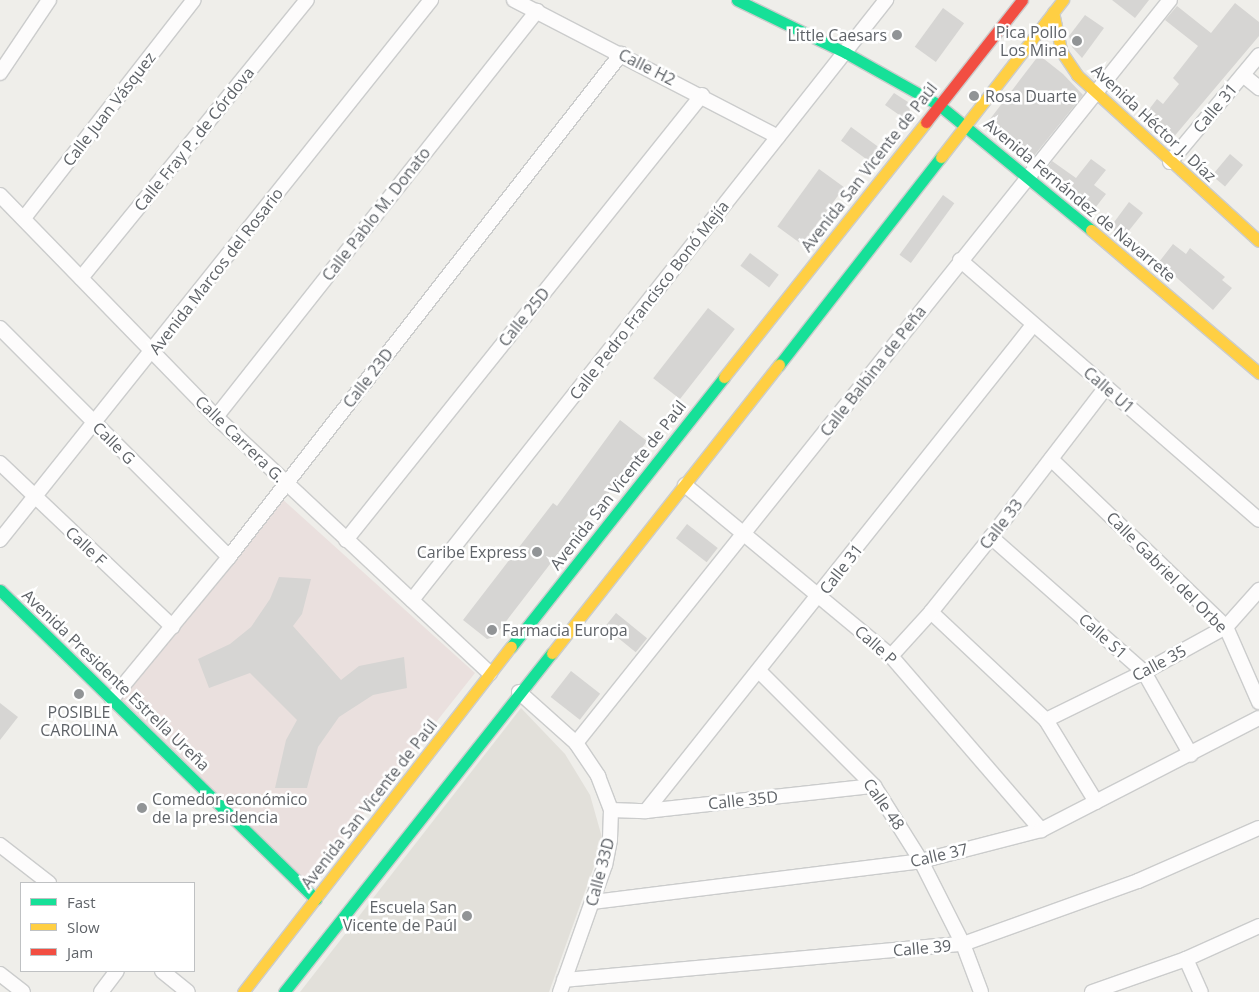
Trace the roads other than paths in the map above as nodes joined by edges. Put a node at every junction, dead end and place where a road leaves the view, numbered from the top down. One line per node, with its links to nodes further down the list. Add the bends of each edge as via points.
1 (49, 0): 16 (street)
2 (194, 0): 27 (street, Calle Juan Vásquez)
3 (307, 0): 30 (street, Calle Fray P. de Córdova)
4 (431, 0): 33 (street, Avenida Marcos del Rosario)
5 (514, 0): 11 (street, Calle H2)
6 (737, 0): 13 (main road, Avenida Fernández de Navarrete)
7 (886, 0): 13 (street, Calle Pedro Francisco Bonó Mejía)
8 (1022, 0): 21 (main road, Avenida San Vicente de Paúl)
9 (1063, 0): 12 (main road)
10 (1170, 0): 19 (street, Calle Balbina de Peña)
11 (537, 11): 14 (street, Calle H2); 36 (street, Calle Pablo M. Donato)
12 (1053, 12): 19 (main road, Avenida Héctor J. Díaz, via 1061,51 1077,75); 22 (main road)
13 (846, 53): 21 (main road, Avenida Fernández de Navarrete); 23 (street, Calle Pedro Francisco Bonó Mejía)
14 (621, 54): 20 (street, Calle H2); 40 (street, Calle 23D)
15 (1259, 55): 17 (street, Calle 31)
16 (0, 73)
17 (1243, 75): 18 (street); 24 (street, Calle 31)
18 (1259, 88)
19 (1097, 94): 24 (main road, Avenida Héctor J. Díaz); 25 (street, Calle Balbina de Peña)
20 (702, 95): 23 (street, Calle H2); 47 (street, Calle 25D)
21 (939, 105): 22 (main road, Avenida Fernández de Navarrete); 59 (main road, Avenida San Vicente de Paúl)
22 (964, 124): 25 (main road, Avenida Fernández de Navarrete); 41 (main road)
23 (778, 137): 52 (street, Calle Pedro Francisco Bonó Mejía)
24 (1170, 162): 28 (main road, Avenida Héctor J. Díaz)
25 (1030, 177): 29 (street, Calle Balbina de Peña); 34 (main road, Avenida Fernández de Navarrete)
26 (0, 195): 27 (street, Calle Carrera G.)
27 (24, 218): 30 (street, Calle Carrera G.)
28 (1259, 241)
29 (960, 260): 31 (street, Calle U1); 44 (street, Calle Balbina de Peña)
30 (80, 278): 33 (street, Calle Carrera G.)
31 (1033, 325): 35 (street, Calle U1); 51 (street, Calle 31)
32 (0, 328): 37 (street, Calle G)
33 (152, 351): 36 (street, Calle Carrera G.); 37 (street, Avenida Marcos del Rosario)
34 (1259, 373)
35 (1106, 387): 38 (street, Calle 33); 43 (street, Calle U1)
36 (216, 417): 40 (street, Calle Carrera G.)
37 (94, 423): 42 (street, Avenida Marcos del Rosario); 48 (street, Calle G)
38 (1051, 459): 45 (street, Calle 33); 54 (street, Calle Gabriel del Orbe)
39 (0, 463): 42 (street, Calle F)
40 (286, 482): 47 (street, Calle Carrera G.); 48 (street, Calle 23D)
41 (685, 485): 44 (street, Calle P); 60 (main road)
42 (34, 497): 46 (street, Avenida Marcos del Rosario); 55 (street, Calle F)
43 (1259, 520)
44 (744, 535): 51 (street, Calle P); 65 (street, Calle Balbina de Peña)
45 (992, 537): 53 (street, Calle 33); 58 (street, Calle S1)
46 (0, 540)
47 (346, 540): 52 (street, Calle Carrera G.)
48 (229, 557): 55 (street, Calle 23D)
49 (0, 590): 61 (main road, Avenida Presidente Estrella Ureña)
50 (1259, 590): 54 (street, Calle 35)
51 (820, 597): 56 (street, Calle P); 57 (street, Calle 31)
52 (412, 600): 59 (street, Calle Carrera G.)
53 (931, 612): 56 (street, Calle 33); 64 (street)
54 (1226, 627): 58 (street, Calle 35); 62 (street, Calle Gabriel del Orbe)
55 (173, 628): 61 (street, Calle 23D)
56 (891, 656): 72 (street, Calle P)
57 (759, 671): 67 (street, Calle 48); 70 (street, Calle 31)
58 (1144, 672): 64 (street, Calle 35); 66 (street, Calle S1)
59 (490, 673): 76 (main road, Avenida San Vicente de Paúl)
60 (519, 692): 65 (street, Calle 33D); 89 (main road)
61 (112, 699): 76 (main road, Avenida Presidente Estrella Ureña)
62 (1259, 702)
63 (1259, 718): 66 (street, Calle 37)
64 (1046, 720): 68 (street)
65 (576, 743): 69 (street, Calle 33D, via 598,776)
66 (1191, 755): 68 (street, Calle 37)
67 (874, 786): 70 (street, Calle 35D); 74 (street, Calle 48)
68 (1096, 802): 72 (street, Calle 37)
69 (611, 810): 70 (street, Calle 35D); 77 (street, Calle 33D, via 610,840)
70 (646, 811)
71 (1259, 828): 79 (street, Calle 39, via 1138,881)
72 (1041, 830): 74 (street, Calle 37)
73 (0, 845): 75 (street)
74 (921, 861): 77 (street, Calle 37); 79 (street, Calle 48)
75 (48, 882)
76 (316, 900): 88 (main road, Avenida San Vicente de Paúl)
77 (593, 902): 84 (street, Calle 33D)
78 (1259, 926): 80 (street)
79 (964, 944): 84 (street, Calle 39); 90 (street, Calle 48)
80 (1186, 959): 91 (street); 92 (street)
81 (116, 972): 86 (street)
82 (163, 972): 87 (street)
83 (1, 975): 85 (street)
84 (562, 986)
85 (23, 992)
86 (100, 992)
87 (188, 992)
88 (242, 992)
89 (284, 992)
90 (982, 992)
91 (1092, 992)
92 (1201, 992)

